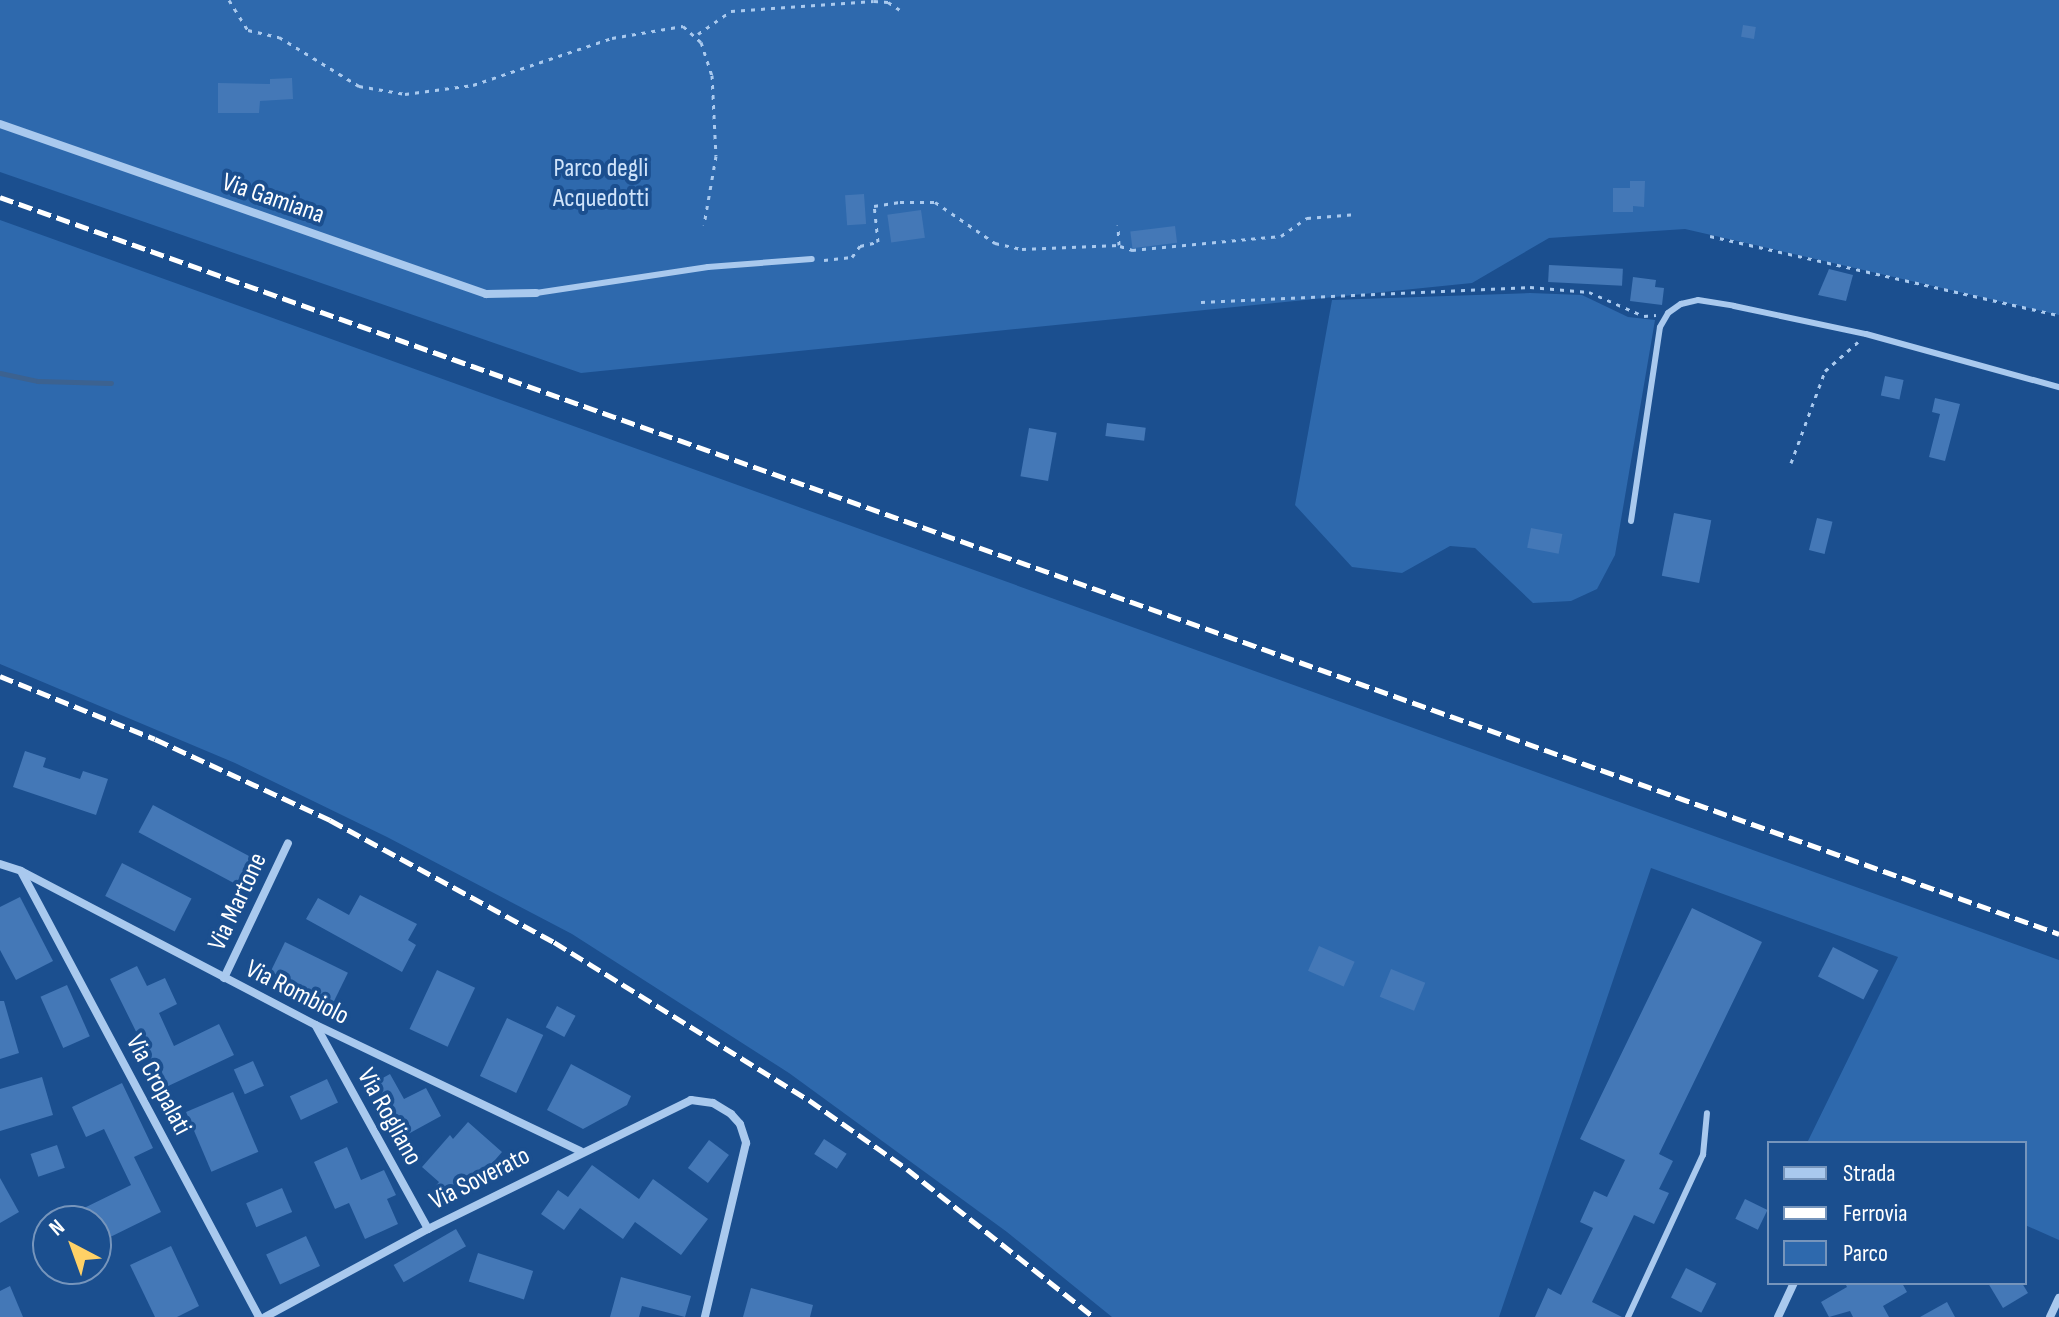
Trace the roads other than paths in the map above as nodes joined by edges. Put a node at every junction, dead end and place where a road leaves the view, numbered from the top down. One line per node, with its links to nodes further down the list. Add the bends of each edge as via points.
1 (0, 124): 3 (street, Via Gamiana, via 486,294)
2 (812, 259): 3 (lane, via 708,267)
3 (536, 293)
4 (2059, 387): 5 (lane, via 1866,334 1698,300 1681,304 1660,327)
5 (1631, 521)
6 (288, 843): 9 (street, Via Martone)
7 (0, 864): 8 (street, Via Rombiolo)
8 (21, 871): 9 (street, Via Rombiolo); 16 (street, Via Cropalati)
9 (224, 978): 10 (street, Via Rombiolo)
10 (316, 1025): 12 (street, Via Rombiolo); 13 (street, Via Rogliano)
11 (1707, 1113): 19 (lane, via 1703,1155)
12 (580, 1151): 13 (street, Via Soverato); 18 (street, Via Soverato, via 682,1102 705,1101 737,1119 746,1143)
13 (428, 1229): 17 (street, Via Soverato)
14 (1793, 1285): 20 (street)
15 (2059, 1298): 21 (street)
16 (259, 1317)
17 (265, 1317)
18 (705, 1317)
19 (1628, 1317)
20 (1778, 1317)
21 (2050, 1317)

